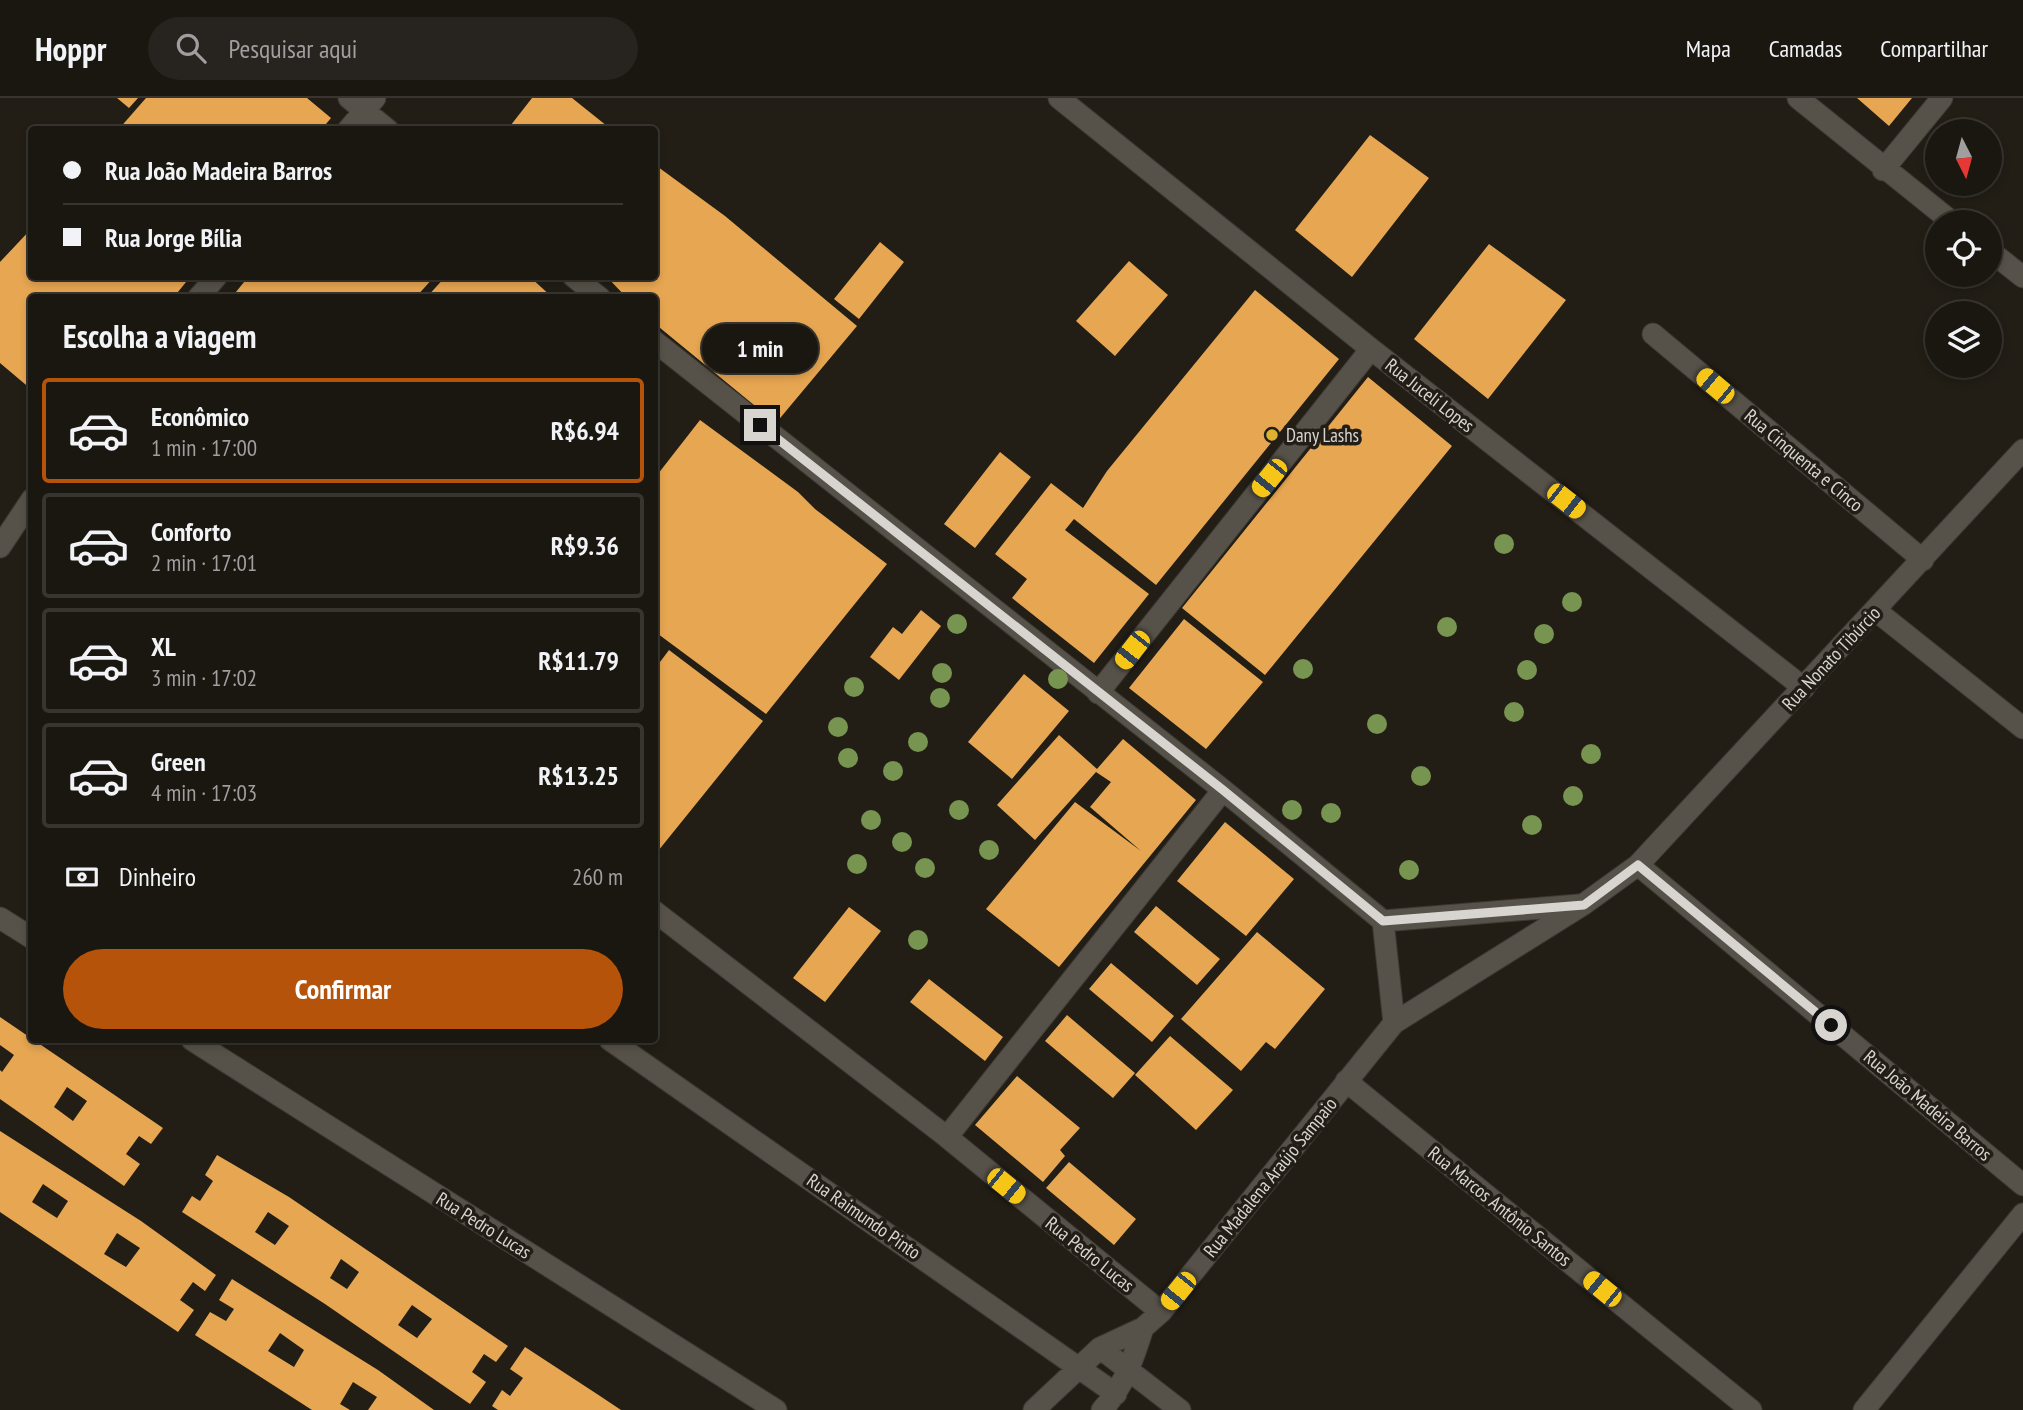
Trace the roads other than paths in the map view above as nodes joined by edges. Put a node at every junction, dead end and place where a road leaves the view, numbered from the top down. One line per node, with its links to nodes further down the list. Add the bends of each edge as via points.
1 (1059, 98): 17 (street, Rua Juceli Lopes)
2 (1798, 98): 7 (street)
3 (1942, 98): 7 (street)
4 (363, 102): 5 (street); 6 (street)
5 (350, 126)
6 (384, 126)
7 (1883, 170): 8 (street)
8 (1936, 210)
9 (2002, 260): 10 (street)
10 (2023, 277)
11 (214, 280): 13 (street)
12 (578, 280): 14 (street)
13 (201, 294)
14 (595, 294)
15 (1653, 334): 21 (street, Rua Cinquenta e Cinco)
16 (658, 344): 24 (street)
17 (1371, 349): 23 (street, Rua Juceli Lopes); 24 (street)
18 (2023, 450): 21 (street, Rua Nonato Tibúrcio)
19 (28, 505): 20 (street)
20 (0, 547)
21 (1923, 560): 22 (street, Rua Nonato Tibúrcio)
22 (1875, 610): 23 (street, Rua Nonato Tibúrcio); 25 (street)
23 (1804, 688): 27 (street, Rua Nonato Tibúrcio)
24 (1098, 693): 26 (street)
25 (2023, 728)
26 (1223, 790): 31 (street); 37 (street)
27 (1638, 865): 28 (street, Rua Madalena Araújo Sampaio); 38 (street, Rua João Madeira Barros)
28 (1584, 905): 31 (street); 33 (street, Rua Madalena Araújo Sampaio)
29 (658, 914): 37 (street, Rua Pedro Lucas)
30 (0, 918): 32 (street)
31 (1383, 921): 33 (street)
32 (28, 936)
33 (1394, 1023): 36 (street, Rua Madalena Araújo Sampaio)
34 (197, 1043): 46 (street, Rua Pedro Lucas)
35 (614, 1043): 43 (street, Rua Raimundo Pinto)
36 (1346, 1081): 40 (street, Rua Madalena Araújo Sampaio); 50 (street, Rua Marcos Antônio Santos)
37 (947, 1137): 40 (street, Rua Pedro Lucas)
38 (2023, 1185)
39 (2023, 1214): 51 (street)
40 (1161, 1312): 41 (street, Rua Madalena Araújo Sampaio)
41 (1143, 1328): 42 (street, Rua Madalena Araújo Sampaio); 44 (street)
42 (1101, 1348): 43 (street, Rua Madalena Araújo Sampaio); 44 (street)
43 (1079, 1366): 45 (street, Rua Raimundo Pinto); 47 (street, Rua Madalena Araújo Sampaio)
44 (1130, 1370): 45 (street); 49 (street)
45 (1116, 1394): 48 (street)
46 (776, 1410)
47 (1034, 1410)
48 (1102, 1410)
49 (1180, 1410)
50 (1751, 1410)
51 (1864, 1410)

